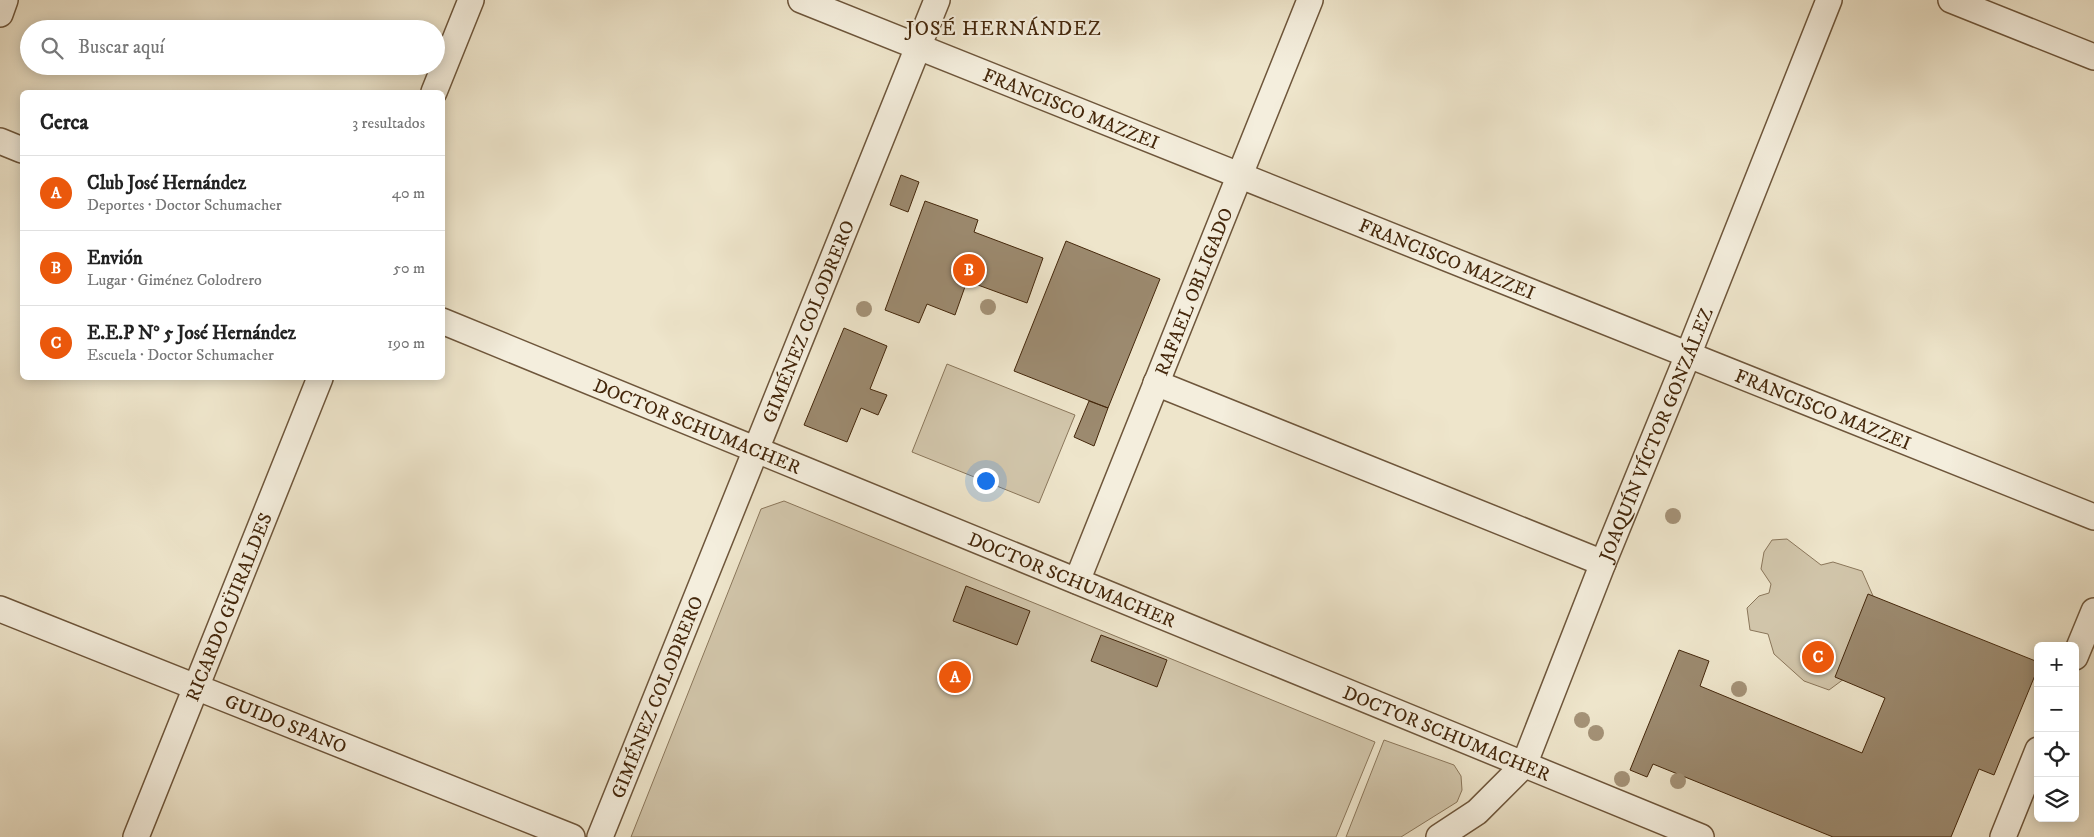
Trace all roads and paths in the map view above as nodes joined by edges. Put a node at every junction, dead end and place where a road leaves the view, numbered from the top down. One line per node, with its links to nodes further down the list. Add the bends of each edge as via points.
1 (6, 0): 8 (street)
2 (471, 0): 11 (street)
3 (801, 0): 9 (street, FRANCISCO MAZZEI)
4 (937, 0): 9 (street, GIMÉNEZ COLODRERO)
5 (1310, 0): 16 (street, RAFAEL OBLIGADO)
6 (1829, 0): 18 (street, JOAQUÍN VÍCTOR GONZÁLEZ)
7 (1951, 0): 10 (street)
8 (0, 14)
9 (918, 47): 16 (street, FRANCISCO MAZZEI); 21 (street, GIMÉNEZ COLODRERO)
10 (2094, 57)
11 (445, 65)
12 (441, 75): 13 (street)
13 (435, 90)
14 (0, 141): 15 (street)
15 (20, 149)
16 (1240, 175): 18 (street, FRANCISCO MAZZEI); 20 (street, RAFAEL OBLIGADO)
17 (445, 323): 21 (street, DOCTOR SCHUMACHER)
18 (1688, 355): 22 (street, FRANCISCO MAZZEI); 23 (street, JOAQUÍN VÍCTOR GONZÁLEZ)
19 (319, 380): 28 (street, RICARDO GÜIRALDES)
20 (1156, 383): 23 (street); 24 (street, RAFAEL OBLIGADO)
21 (757, 452): 24 (street, DOCTOR SCHUMACHER); 33 (street, GIMÉNEZ COLODRERO)
22 (2094, 517)
23 (1603, 563): 30 (street, JOAQUÍN VÍCTOR GONZÁLEZ)
24 (1077, 581): 30 (street, DOCTOR SCHUMACHER)
25 (0, 609): 28 (street, GUIDO SPANO)
26 (2094, 610): 27 (street)
27 (2079, 647)
28 (196, 688): 31 (street, RICARDO GÜIRALDES); 32 (street, GUIDO SPANO)
29 (2034, 760): 36 (street)
30 (1524, 765): 34 (street, JOAQUÍN VÍCTOR GONZÁLEZ, via 1477,812); 35 (street, DOCTOR SCHUMACHER)
31 (136, 837)
32 (572, 837)
33 (600, 837)
34 (1439, 837)
35 (1701, 837)
36 (2002, 837)

